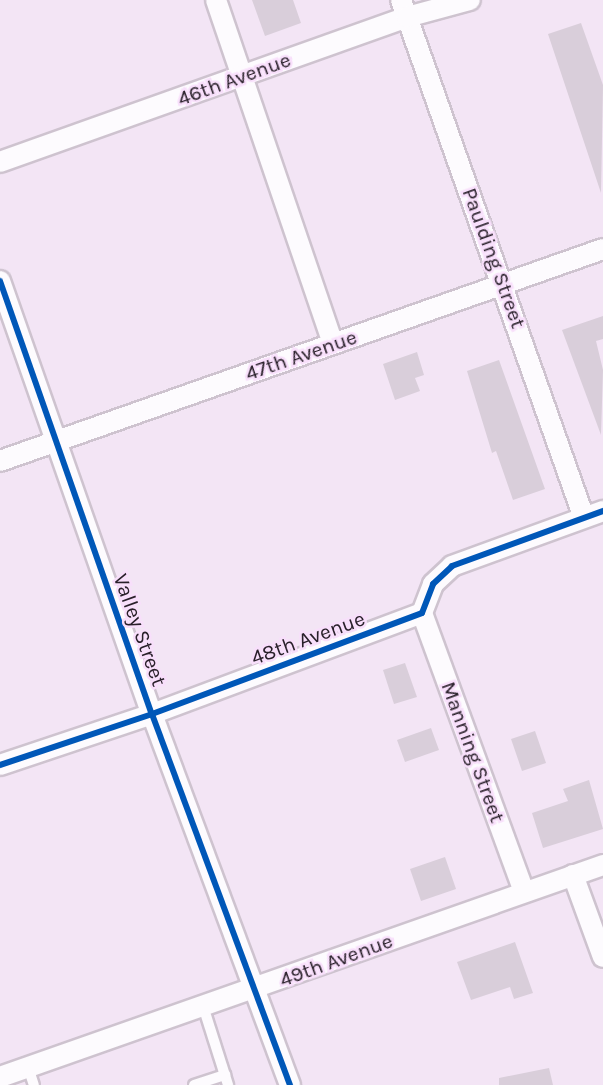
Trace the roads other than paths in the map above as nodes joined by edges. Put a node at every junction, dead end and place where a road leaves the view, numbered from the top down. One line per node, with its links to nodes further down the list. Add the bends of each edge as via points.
1 (216, 0): 4 (street)
2 (470, 0): 3 (street, 46th Avenue)
3 (404, 8): 4 (street, 46th Avenue); 8 (street, Paulding Street)
4 (242, 76): 5 (street, 46th Avenue); 9 (street)
5 (0, 162)
6 (603, 249): 8 (street, 47th Avenue)
7 (0, 281): 10 (street, Valley Street)
8 (503, 284): 9 (street, 47th Avenue); 13 (street, Paulding Street)
9 (333, 344): 10 (street, 47th Avenue)
10 (55, 442): 11 (street, 47th Avenue); 15 (street, Valley Street)
11 (0, 462)
12 (603, 511): 13 (street)
13 (584, 518): 14 (street, via 452,566 433,584)
14 (422, 613): 15 (street, 48th Avenue); 19 (street, Manning Street)
15 (152, 714): 16 (street, 48th Avenue); 21 (street, Valley Street)
16 (0, 765)
17 (603, 865): 18 (street, 49th Avenue)
18 (573, 875): 19 (street, 49th Avenue); 20 (street)
19 (524, 892): 21 (street, 49th Avenue)
20 (603, 957)
21 (256, 988): 22 (street, 49th Avenue); 27 (street, Valley Street)
22 (203, 1006): 23 (street, 49th Avenue); 25 (lane)
23 (31, 1076): 24 (street, 49th Avenue)
24 (0, 1077)
25 (226, 1080): 26 (lane)
26 (194, 1085)
27 (290, 1085)

